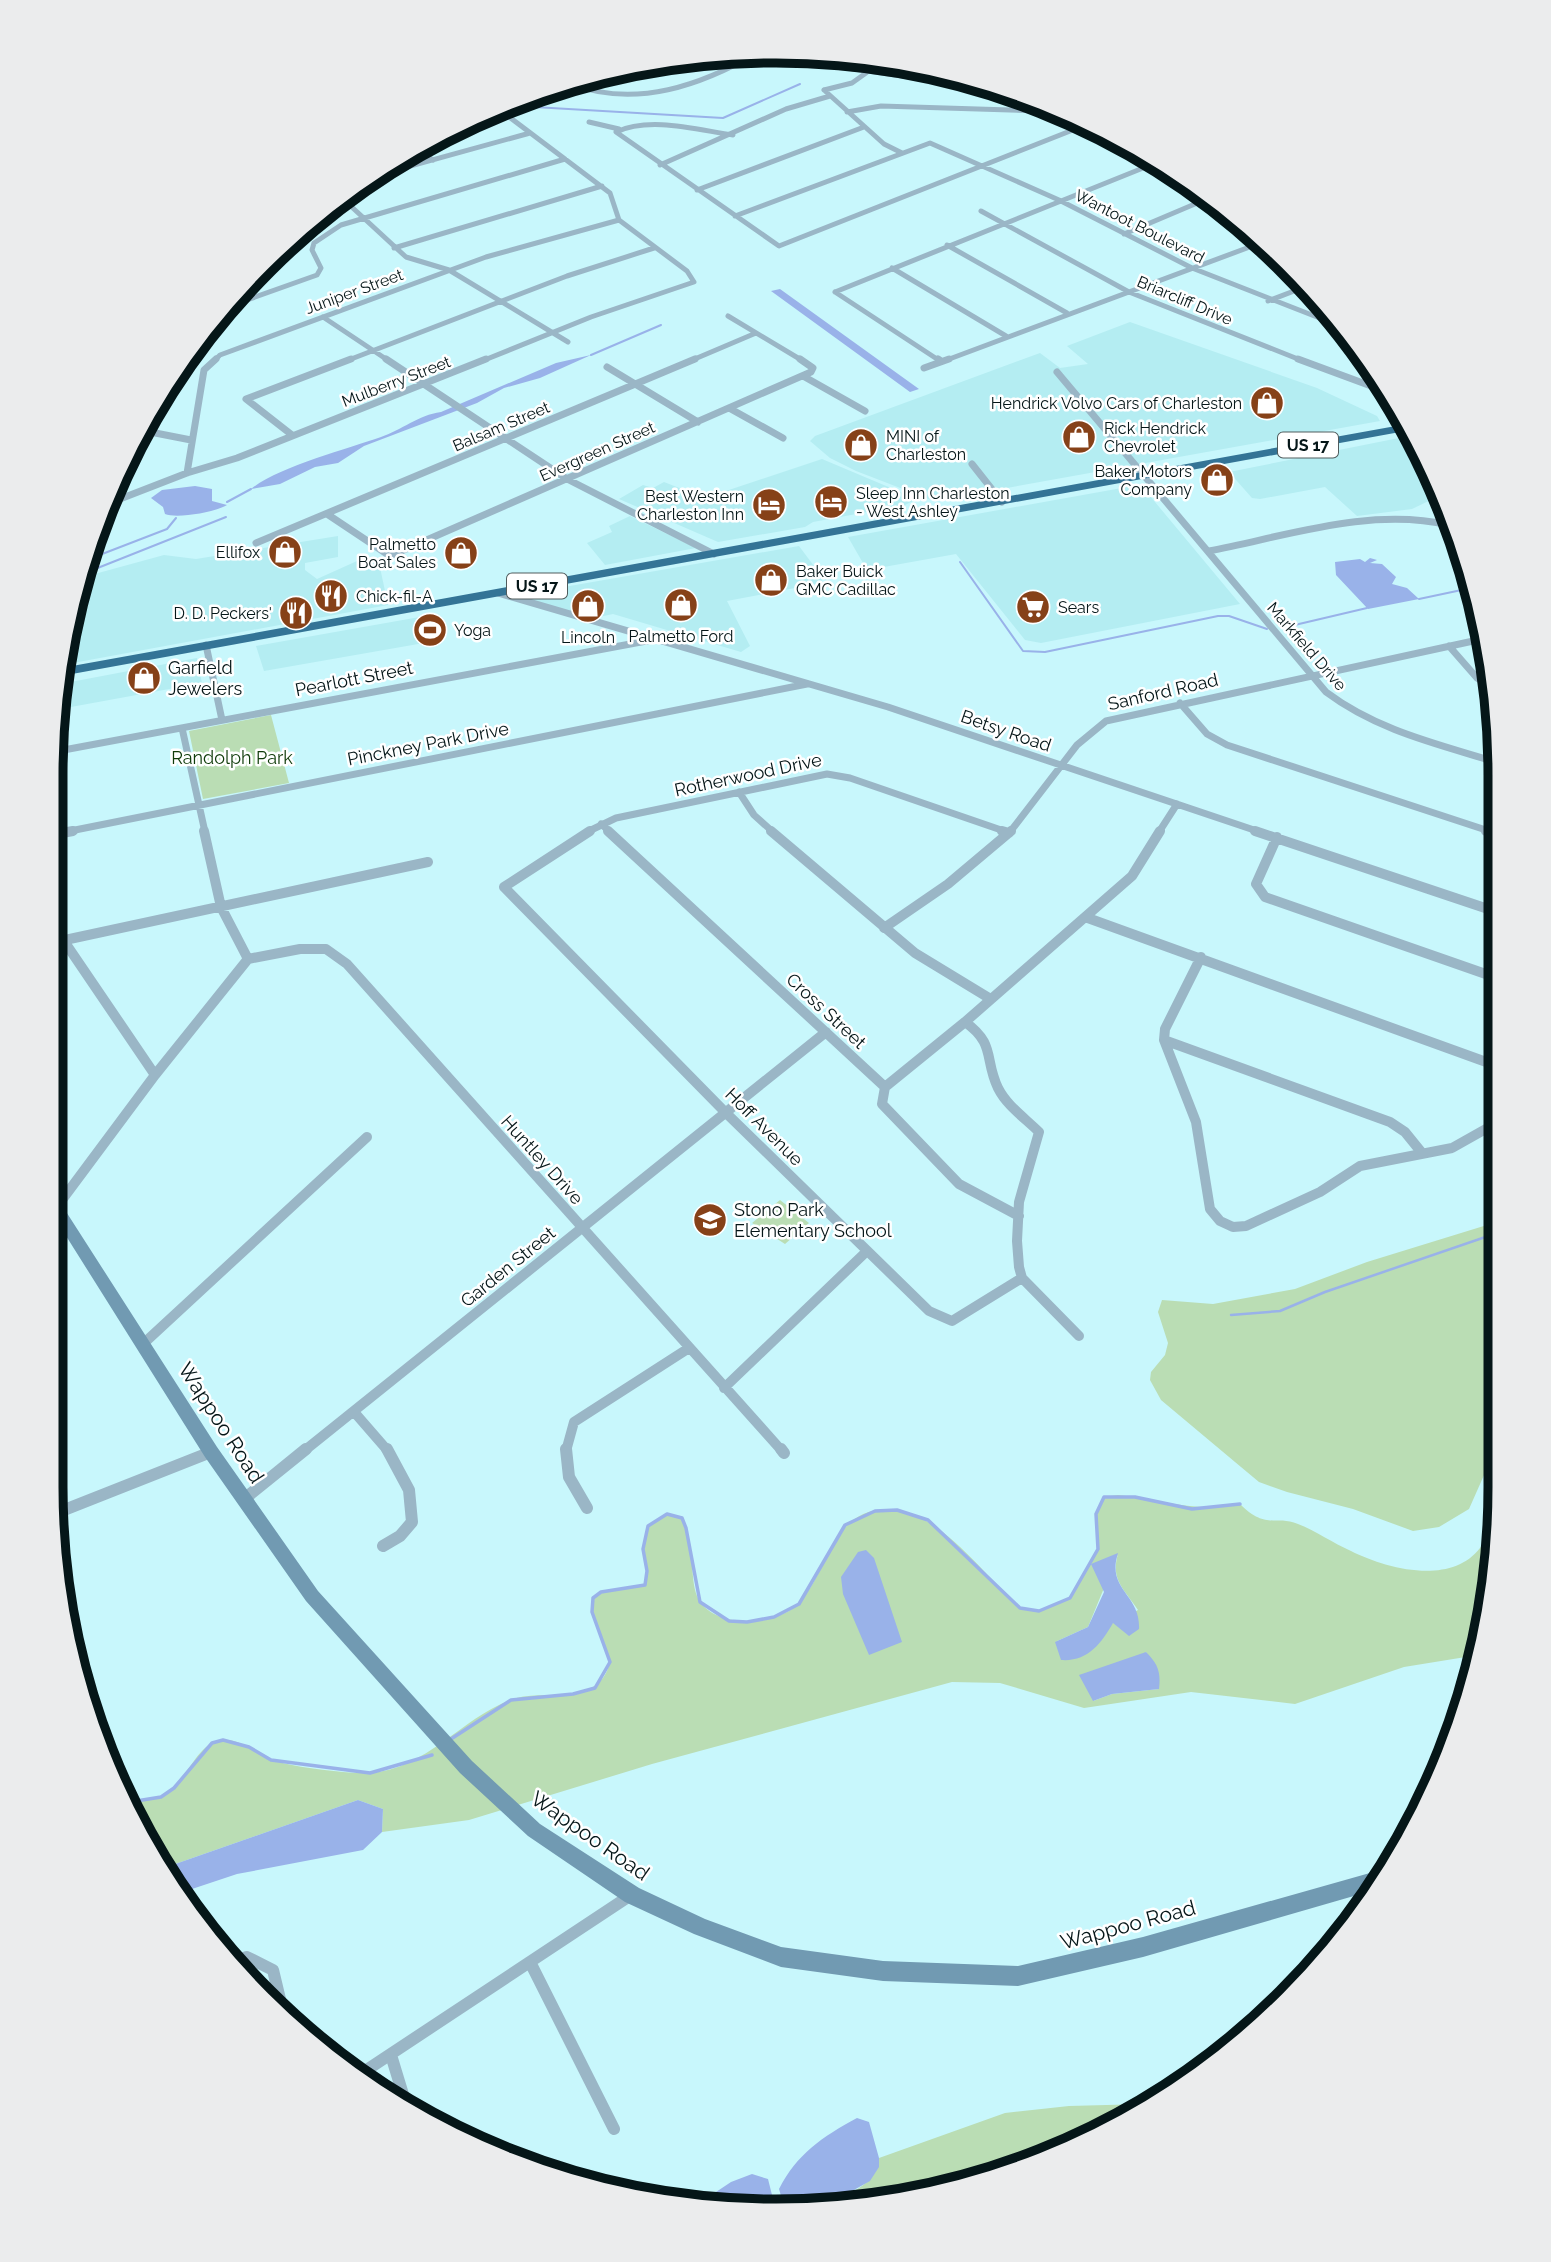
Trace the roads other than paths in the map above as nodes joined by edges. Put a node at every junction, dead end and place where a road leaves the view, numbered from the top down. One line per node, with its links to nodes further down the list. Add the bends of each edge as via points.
1 (739, 65): 5 (street, via 638,97 596,95)
2 (847, 68): 3 (street)
3 (866, 72): 4 (street); 6 (street, via 852,83 824,90)
4 (925, 79)
5 (584, 89)
6 (830, 96): 8 (street); 15 (street, via 807,100)
7 (1031, 111): 8 (street, via 881,106)
8 (847, 112): 11 (street)
9 (508, 116): 14 (street)
10 (589, 122): 12 (street)
11 (864, 127): 16 (street); 25 (street)
12 (619, 129): 15 (street, via 646,125); 20 (street, via 617,135)
13 (1076, 129): 21 (street)
14 (530, 133): 18 (street); 19 (street)
15 (733, 135): 20 (street)
16 (902, 153): 21 (street, Wantoot Boulevard, via 930,143); 30 (street)
17 (425, 155): 19 (street)
18 (565, 159): 24 (street); 31 (street)
19 (433, 160): 23 (street)
20 (660, 165): 25 (street)
21 (981, 166): 26 (street, Wantoot Boulevard); 30 (street, via 779,246)
22 (1146, 167): 26 (street)
23 (403, 168)
24 (602, 186): 32 (street, via 614,200); 37 (street)
25 (697, 190): 30 (street)
26 (1059, 200): 33 (street); 34 (street, Wantoot Boulevard)
27 (1198, 202): 34 (street)
28 (349, 205): 31 (street)
29 (981, 211): 33 (street, Briarcliff Drive)
30 (735, 216)
31 (361, 217): 37 (street); 44 (street, via 314,243 312,250 321,268 317,275)
32 (619, 220): 38 (street); 41 (street, Juniper Street)
33 (1001, 223): 35 (street); 43 (street, Briarcliff Drive)
34 (1124, 234): 40 (street, Wantoot Boulevard)
35 (947, 245): 39 (street); 48 (street)
36 (1252, 246): 40 (street)
37 (394, 248): 41 (street, via 406,257)
38 (654, 248): 45 (street); 52 (street, Mulberry Street, via 687,271 694,282)
39 (892, 268): 54 (street); 57 (street, via 835,292)
40 (1192, 268): 43 (street); 47 (street, Wantoot Boulevard)
41 (449, 270): 45 (street); 50 (street, Juniper Street)
42 (1296, 290): 47 (street)
43 (1129, 292): 48 (street); 64 (street, Briarcliff Drive)
44 (250, 299): 46 (street)
45 (500, 300): 52 (street); 56 (street)
46 (245, 301)
47 (1268, 301): 51 (street, Wantoot Boulevard)
48 (1067, 313): 54 (street)
49 (728, 316): 53 (street)
50 (323, 317): 56 (street); 73 (street, Juniper Street, via 220,355 208,364)
51 (1323, 320)
52 (555, 333): 55 (street); 63 (street, Mulberry Street)
53 (756, 333): 61 (street, Evergreen Street, via 813,368); 62 (street, Balsam Street)
54 (1006, 336): 57 (street)
55 (568, 342)
56 (374, 349): 63 (street); 70 (street, via 246,399)
57 (941, 361): 59 (street)
58 (607, 367): 62 (street)
59 (924, 368)
60 (1057, 372): 76 (street, Markfield Drive)
61 (803, 376): 65 (street, Evergreen Street); 66 (street)
62 (636, 384): 67 (street); 72 (street, Balsam Street)
63 (426, 385): 70 (street, Mulberry Street); 72 (street)
64 (1372, 386)
65 (729, 408): 67 (street, Evergreen Street); 71 (street)
66 (865, 411)
67 (698, 422): 77 (street, Evergreen Street)
68 (1398, 429): 76 (highway, US 17)
69 (151, 432): 73 (street)
70 (292, 435): 75 (street, Mulberry Street)
71 (783, 438)
72 (507, 439): 77 (street); 80 (street, Balsam Street)
73 (191, 440): 75 (street, Juniper Street)
74 (972, 464): 79 (street)
75 (187, 473): 78 (street, Mulberry Street)
76 (1143, 475): 79 (highway, US 17); 83 (street, Markfield Drive)
77 (567, 479): 80 (street, Evergreen Street, via 390,556); 84 (street)
78 (119, 500)
79 (1002, 502): 84 (highway, US 17)
80 (327, 514): 82 (street, Balsam Street)
81 (1441, 522): 83 (street, via 1390,517)
82 (256, 543)
83 (1209, 551): 91 (street, Markfield Drive)
84 (714, 554): 85 (highway, US 17)
85 (498, 593): 86 (street, Betsy Road); 88 (highway, US 17)
86 (661, 638): 93 (street, Betsy Road); 95 (street, Pearlott Street)
87 (1475, 641): 89 (street, Sanford Road)
88 (206, 646): 90 (highway, US 17); 95 (street)
89 (1449, 646): 91 (street, Sanford Road); 92 (street)
90 (71, 670)
91 (1312, 675): 94 (street, Sanford Road); 98 (street, Markfield Drive, via 1341,705 1373,723)
92 (1482, 681)
93 (811, 683): 99 (street, Betsy Road); 102 (street, Pinckney Park Drive)
94 (1180, 703): 99 (street, Sanford Road, via 1106,721 1086,734); 104 (street, via 1208,734 1227,745)
95 (222, 720): 96 (street, Pearlott Street)
96 (182, 727): 97 (street, Pearlott Street); 102 (street)
97 (64, 750)
98 (1487, 759)
99 (1060, 765): 101 (street, Betsy Road); 106 (street, Sanford Road)
100 (739, 792): 103 (street, Rotherwood Drive); 106 (street, Rotherwood Drive, via 835,774); 113 (street, via 771,831)
101 (1177, 804): 107 (street, Betsy Road); 112 (street, via 1132,876)
102 (198, 806): 105 (street, Pinckney Park Drive); 110 (street)
103 (601, 824): 109 (street, Rotherwood Drive); 120 (street, Cross Street)
104 (1488, 831)
105 (63, 833)
106 (1009, 833): 113 (street, Sanford Road, via 915,909)
107 (1277, 837): 111 (street, Betsy Road); 117 (street, via 1256,884 1265,897)
108 (428, 862): 110 (street)
109 (504, 887): 125 (street, Hoff Avenue)
110 (221, 907): 114 (street); 116 (street)
111 (1488, 909)
112 (1086, 917): 115 (street); 118 (street)
113 (884, 928): 118 (street, via 915,953)
114 (64, 941): 123 (street)
115 (1201, 957): 121 (street, via 1165,1029); 122 (street)
116 (248, 960): 123 (street); 132 (street, Huntley Drive, via 300,949 326,949 347,964)
117 (1488, 975)
118 (989, 998): 119 (street)
119 (965, 1022): 124 (street); 130 (street, via 991,1049 1000,1091 1039,1132)
120 (826, 1032): 124 (street, Cross Street); 125 (street, Garden Street)
121 (1164, 1040): 128 (street, via 1390,1122); 128 (street, via 1196,1122 1210,1209 1233,1227 1246,1226 1320,1192 1360,1166)
122 (1488, 1063)
123 (155, 1075): 129 (street)
124 (885, 1087): 130 (street, Cross Street, via 882,1104 959,1184)
125 (726, 1112): 132 (street, Garden Street); 133 (street, Hoff Avenue)
126 (1488, 1128): 128 (street, via 1452,1148)
127 (367, 1136): 136 (street)
128 (1422, 1153)
129 (63, 1193)
130 (1019, 1216): 134 (street)
131 (63, 1218): 136 (street, Wappoo Road)
132 (583, 1229): 137 (street, Huntley Drive); 139 (street, Garden Street)
133 (867, 1251): 134 (street, Hoff Avenue, via 929,1311 952,1321); 138 (street)
134 (1021, 1278): 135 (street)
135 (1079, 1336)
136 (143, 1345): 140 (street, Wappoo Road)
137 (689, 1348): 138 (street, Huntley Drive); 143 (street, via 574,1422 564,1457 566,1476)
138 (724, 1388): 141 (street, Huntley Drive)
139 (355, 1413): 142 (street, Garden Street); 145 (street, via 399,1463 411,1490 412,1522)
140 (211, 1452): 142 (street, Wappoo Road); 144 (street)
141 (784, 1453)
142 (243, 1500): 147 (street, Wappoo Road, via 312,1596 466,1767 534,1830)
143 (587, 1508)
144 (64, 1510)
145 (383, 1546)
146 (1367, 1883): 147 (street, Wappoo Road, via 1143,1947 1018,1976 883,1971 781,1956)
147 (632, 1895): 149 (street)
148 (242, 1959): 150 (street, via 273,1970)
149 (530, 1962): 151 (street); 154 (street)
150 (279, 1997)
151 (391, 2054): 152 (street); 153 (street)
152 (368, 2070)
153 (403, 2094)
154 (614, 2129)

